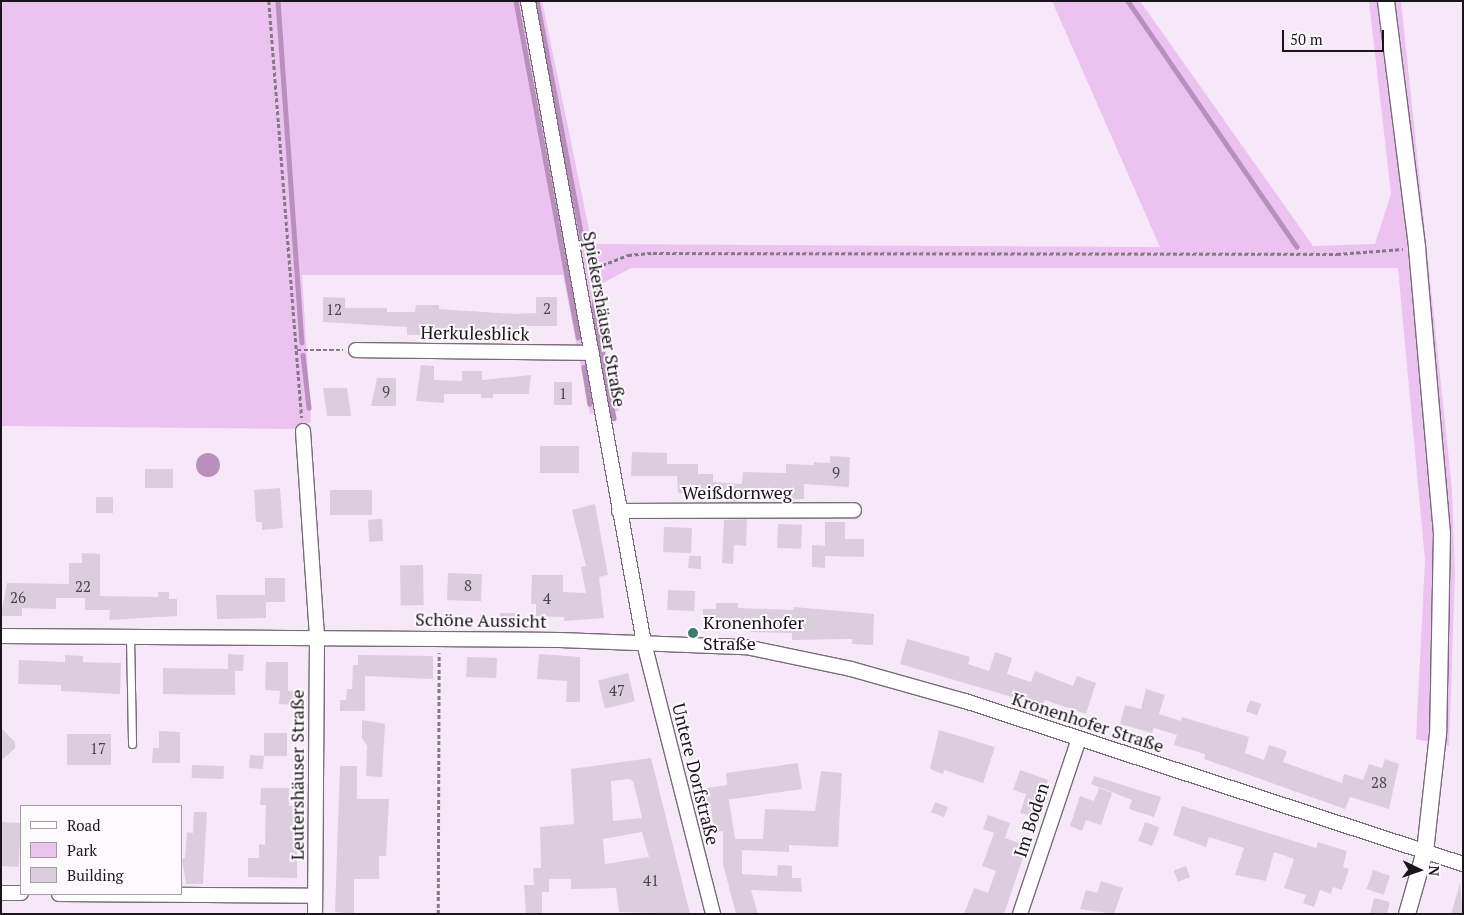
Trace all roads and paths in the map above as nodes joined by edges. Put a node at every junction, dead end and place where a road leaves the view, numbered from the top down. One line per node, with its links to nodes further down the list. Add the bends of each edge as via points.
1 (269, 1): 6 (path)
2 (528, 1): 5 (street, Spiekershäuser Straße)
3 (1386, 1): 4 (street)
4 (1417, 248): 5 (path, via 1337,254 653,253 628,255); 19 (street, via 1442,533 1438,734)
5 (578, 274): 8 (street, Spiekershäuser Straße)
6 (297, 350): 7 (path); 9 (path)
7 (356, 350): 8 (street, Herkulesblick)
8 (592, 353): 11 (street, Spiekershäuser Straße)
9 (303, 431): 14 (street)
10 (854, 510): 11 (street, Weißdornweg)
11 (619, 511): 16 (street, Spiekershäuser Straße)
12 (1, 636): 13 (street, Schöne Aussicht)
13 (130, 636): 14 (street, Schöne Aussicht); 18 (lane)
14 (317, 637): 15 (street, Schöne Aussicht); 24 (street, Leutershäuser Straße)
15 (438, 639): 16 (street, Schöne Aussicht); 26 (path)
16 (644, 642): 17 (street, Kronenhofer Straße, via 746,647 852,669); 27 (street, Untere Dorfstraße)
17 (1079, 739): 19 (street, Kronenhofer Straße); 28 (street, Im Boden)
18 (132, 744)
19 (1425, 851): 20 (street, Kronenhofer Straße); 29 (street)
20 (1463, 864)
21 (1, 893): 22 (street)
22 (20, 893)
23 (182, 895): 24 (street)
24 (315, 896): 25 (street, Leutershäuser Straße)
25 (315, 914)
26 (438, 914)
27 (713, 914)
28 (1020, 914)
29 (1408, 914)

